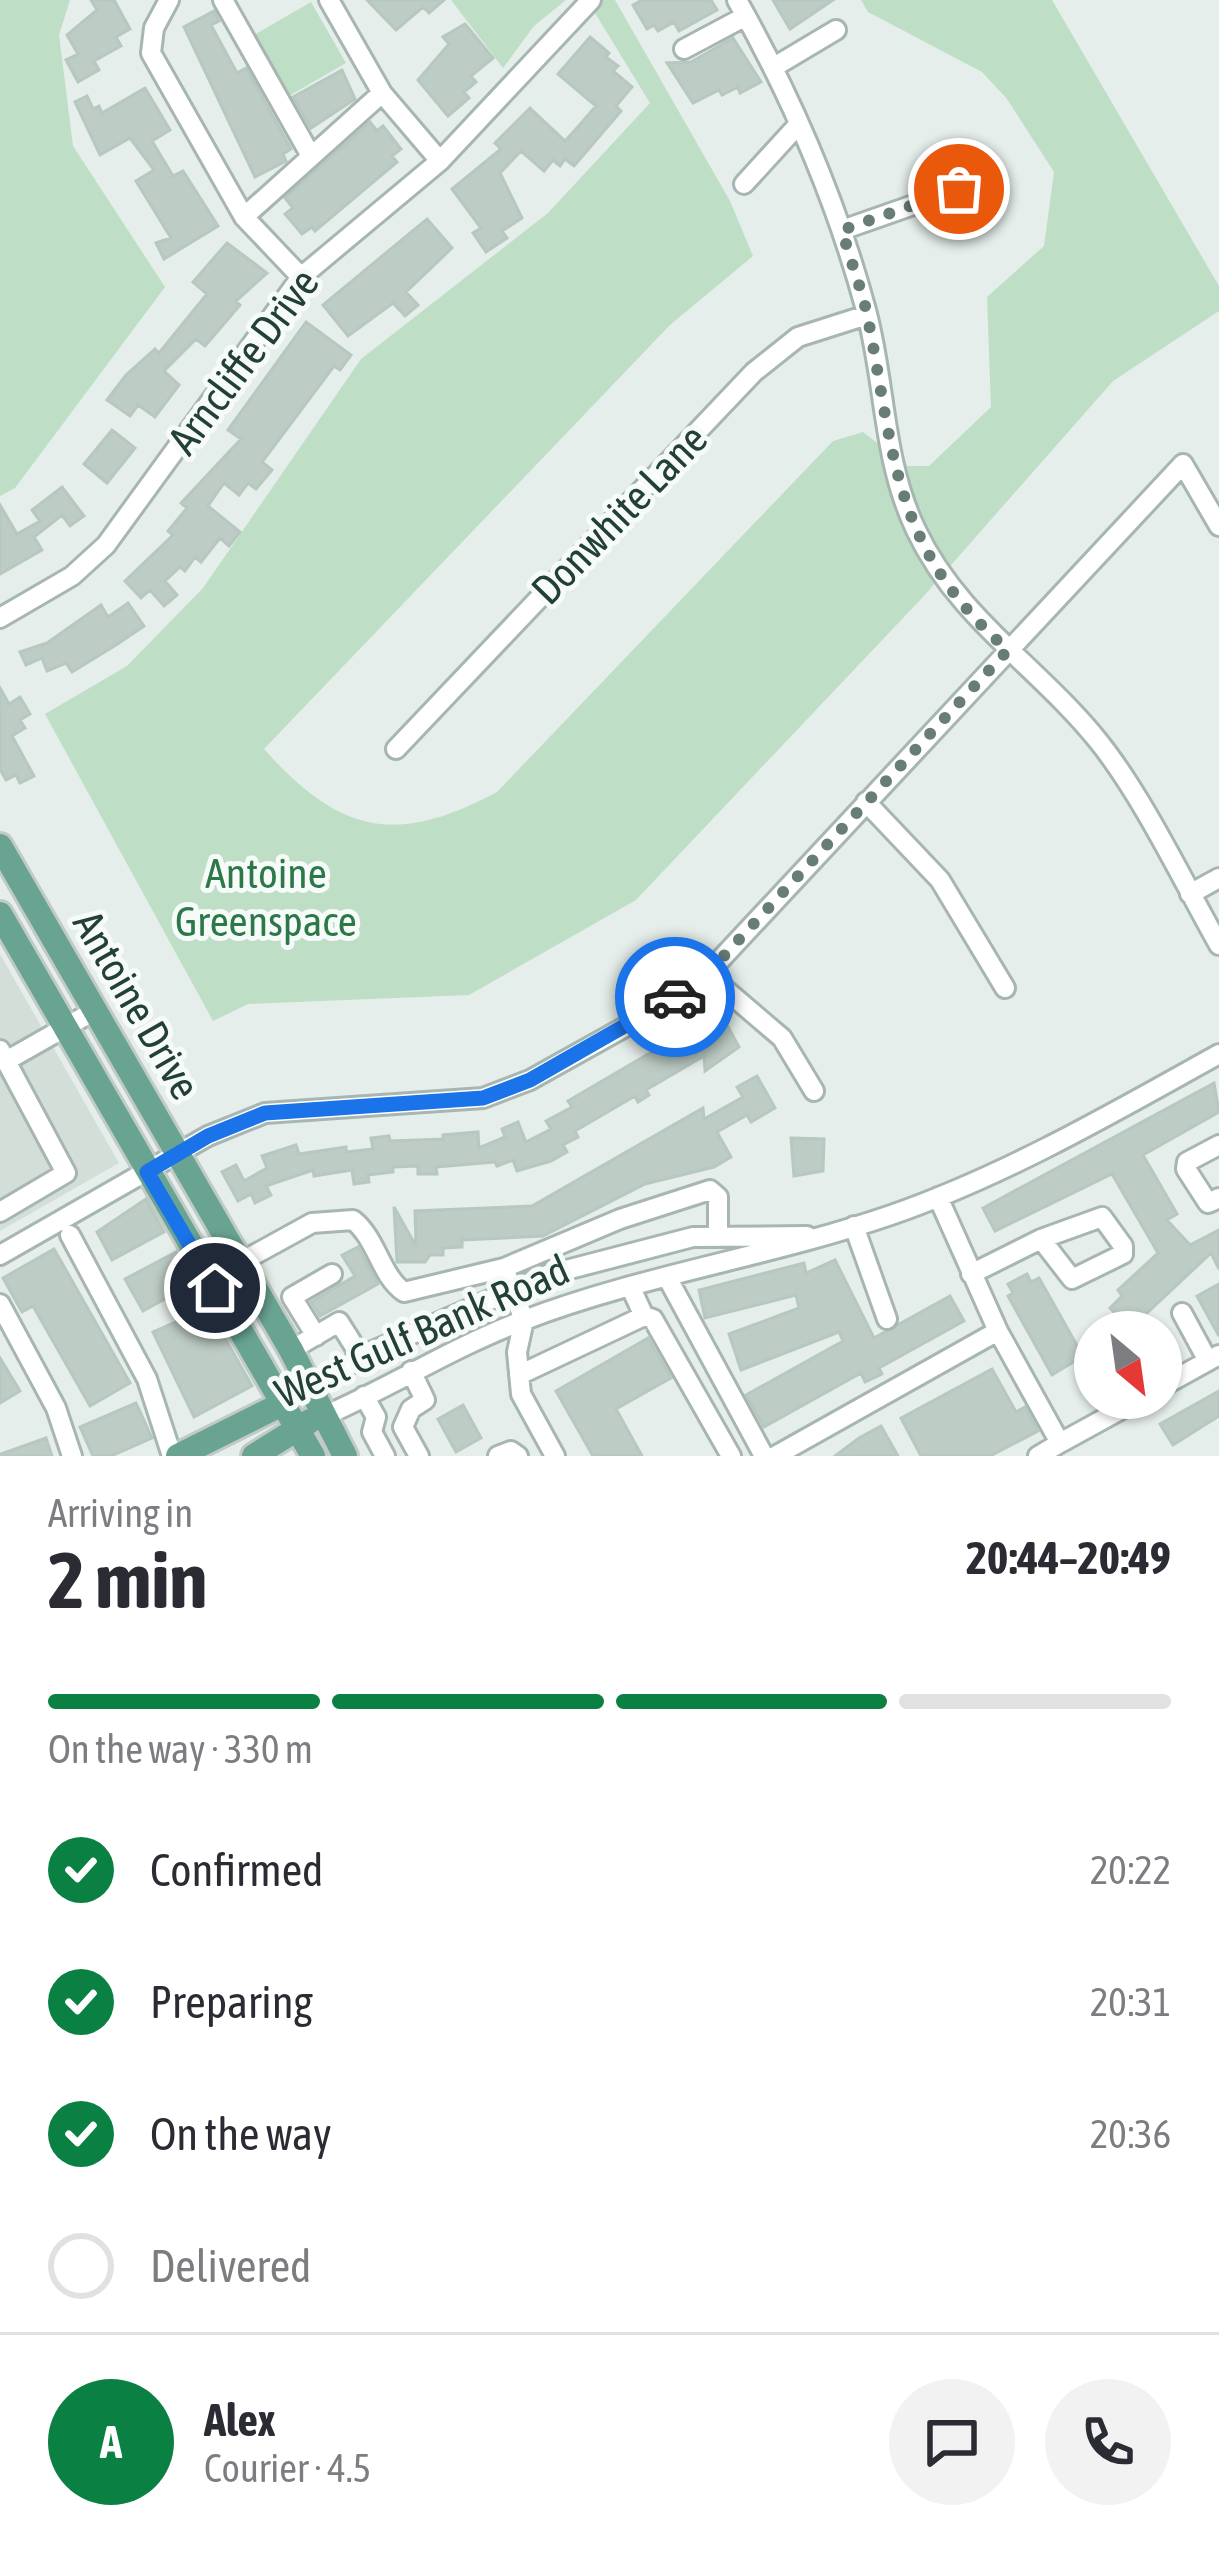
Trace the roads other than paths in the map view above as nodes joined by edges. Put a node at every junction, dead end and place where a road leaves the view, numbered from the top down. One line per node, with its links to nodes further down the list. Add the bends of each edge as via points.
1 (169, 0): 15 (street, via 151,52)
2 (223, 0): 11 (street)
3 (329, 0): 9 (street)
4 (591, 0): 12 (street, Arncliffe Drive)
5 (741, 8): 7 (street); 8 (street)
6 (836, 30): 8 (street)
7 (684, 49)
8 (774, 67): 10 (street)
9 (382, 92): 11 (street); 12 (street)
10 (797, 126): 13 (street); 16 (street)
11 (311, 156): 15 (street)
12 (440, 161): 17 (street, Arncliffe Drive)
13 (744, 184)
14 (959, 189): 16 (street)
15 (244, 217): 17 (street)
16 (842, 230): 18 (street)
17 (301, 277): 20 (street, Arncliffe Drive, via 106,545)
18 (867, 315): 21 (street, via 905,507 946,584); 22 (street, Donwhite Lane, via 798,337 754,372)
19 (1219, 526): 21 (street, via 1184,464)
20 (0, 619)
21 (1008, 650): 23 (street); 27 (street, via 1100,743)
22 (396, 749)
23 (866, 802): 30 (street); 31 (street, via 940,880)
24 (0, 845): 25 (main road, Antoine Drive)
25 (8, 876): 32 (main road, Antoine Drive)
26 (1219, 878): 27 (street)
27 (1190, 894): 29 (street)
28 (2, 922): 33 (main road, Antoine Drive)
29 (1219, 946)
30 (707, 974): 36 (street, via 782,1038); 38 (street, via 609,1036 483,1098 265,1113)
31 (1005, 988)
32 (94, 1011): 33 (street); 38 (main road, Antoine Drive)
33 (66, 1026): 35 (street); 39 (main road, Antoine Drive)
34 (1219, 1054): 40 (street, West Gulf Bank Road)
35 (3, 1056): 42 (street, via 66,1173)
36 (814, 1091)
37 (1219, 1145): 41 (street, via 1186,1168 1203,1198)
38 (179, 1153): 39 (street); 48 (main road, Antoine Drive)
39 (147, 1172): 47 (street); 72 (main road, Antoine Drive)
40 (938, 1197): 43 (street, West Gulf Bank Road); 51 (street)
41 (1219, 1198)
42 (0, 1212)
43 (844, 1229): 45 (street, West Gulf Bank Road); 52 (street, West Gulf Bank Road); 59 (street)
44 (70, 1235): 79 (street, via 148,1379)
45 (718, 1237): 49 (street, via 718,1197 710,1190); 54 (street, West Gulf Bank Road, via 633,1249)
46 (1041, 1239): 51 (street)
47 (0, 1255)
48 (242, 1262): 55 (street, via 312,1223 353,1220); 64 (main road, Antoine Drive)
49 (504, 1268): 54 (street); 55 (street)
50 (332, 1274): 63 (street, via 292,1297)
51 (971, 1274): 62 (street)
52 (667, 1277): 53 (street, West Gulf Bank Road); 88 (street)
53 (630, 1286): 58 (street); 60 (street, West Gulf Bank Road)
54 (512, 1289): 60 (street); 61 (street, West Gulf Bank Road)
55 (404, 1292): 61 (street)
56 (0, 1304): 78 (street, via 56,1408)
57 (1182, 1313): 66 (street)
58 (644, 1316): 68 (street); 87 (street, via 653,1319)
59 (887, 1319)
60 (524, 1320): 67 (street, West Gulf Bank Road); 68 (street)
61 (419, 1329): 65 (street, West Gulf Bank Road)
62 (998, 1331): 76 (street); 89 (street)
63 (316, 1336): 64 (street); 65 (street, via 339,1322)
64 (291, 1350): 70 (main road, Antoine Drive)
65 (361, 1357): 70 (street, West Gulf Bank Road)
66 (1214, 1358): 69 (street)
67 (411, 1371): 71 (street, West Gulf Bank Road); 83 (street, via 425,1400 403,1427)
68 (519, 1375): 86 (street)
69 (1182, 1376)
70 (311, 1390): 72 (street, West Gulf Bank Road); 73 (main road, Antoine Drive)
71 (364, 1396): 73 (street, West Gulf Bank Road); 77 (street)
72 (284, 1403): 75 (main road, Antoine Drive); 79 (main road, West Gulf Bank Road)
73 (324, 1416): 75 (main road, West Gulf Bank Road); 82 (main road, Antoine Drive)
74 (1104, 1419): 76 (street)
75 (297, 1426): 80 (main road, West Gulf Bank Road); 81 (main road, Antoine Drive)
76 (1060, 1443): 90 (street)
77 (381, 1448): 82 (street)
78 (72, 1456)
79 (175, 1456)
80 (254, 1456)
81 (313, 1456)
82 (347, 1456)
83 (418, 1456)
84 (498, 1456): 85 (street)
85 (518, 1456)
86 (555, 1456)
87 (731, 1456)
88 (764, 1456)
89 (776, 1456)
90 (1038, 1456)

